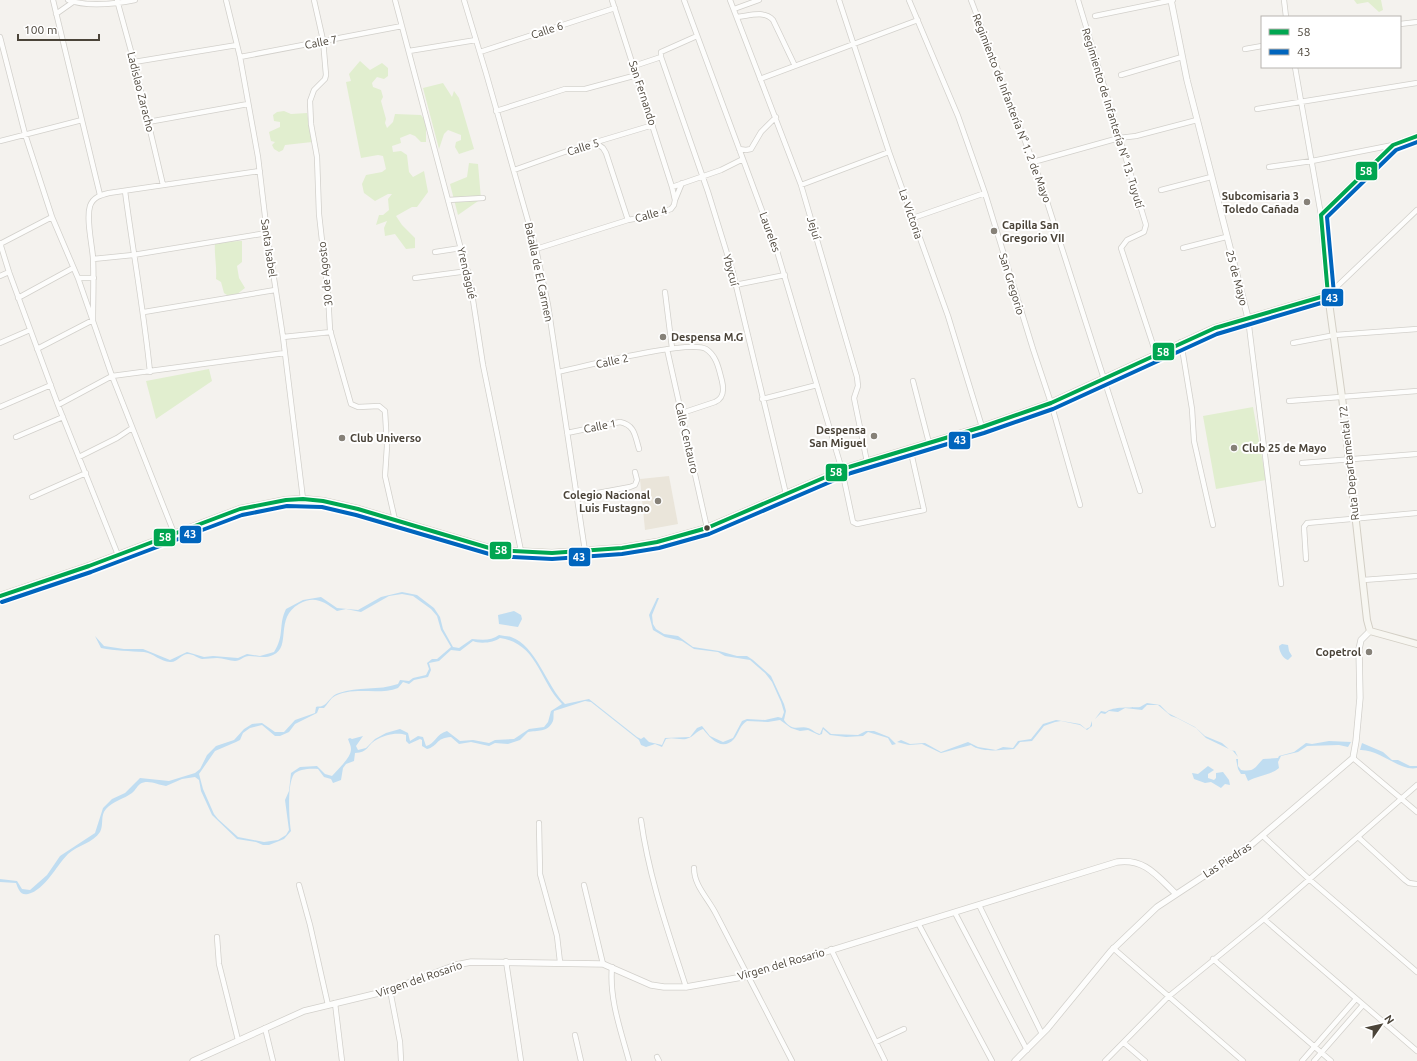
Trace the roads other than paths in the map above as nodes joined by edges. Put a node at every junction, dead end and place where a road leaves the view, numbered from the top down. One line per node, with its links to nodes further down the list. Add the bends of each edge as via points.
1 (53, 0): 22 (street)
2 (68, 0): 18 (street)
3 (136, 0): 19 (street)
4 (226, 0): 35 (street, Santa Isabel)
5 (314, 0): 32 (street, 30 de Agosto)
6 (395, 0): 29 (street, Yrendagüé)
7 (464, 0): 33 (street, Batalla de El Carmen)
8 (612, 0): 20 (street, San Fernando)
9 (684, 0): 30 (street, Laureles)
10 (730, 0): 21 (street, Jejuí)
11 (759, 0): 21 (street)
12 (839, 0): 34 (street, La Victoria)
13 (909, 0): 26 (street, San Gregorio)
14 (971, 0): 70 (street, Regimiento de Infantería N° 1. 2 de Mayo)
15 (1078, 0): 62 (street, Regimiento de Infantería N° 13. Tuyutí)
16 (1172, 0): 23 (street); 42 (street, 25 de Mayo)
17 (1284, 0): 24 (street)
18 (73, 2): 19 (street); 22 (street)
19 (118, 2): 43 (street, Ladislao Zaracho)
20 (615, 8): 39 (street, Calle 6); 44 (street, San Fernando)
21 (734, 9): 25 (street, Jejuí)
22 (56, 14): 56 (street)
23 (1095, 16)
24 (1286, 16)
25 (737, 17): 45 (street, via 769,15); 49 (street, Jejuí)
26 (918, 20): 34 (street); 82 (street, San Gregorio, via 958,116)
27 (1417, 22): 28 (street)
28 (1401, 24)
29 (402, 26): 32 (street, Calle 7); 38 (street, Yrendagüé)
30 (697, 36): 40 (street); 66 (street, Laureles)
31 (0, 37): 60 (street)
32 (323, 40): 41 (street, Calle 7); 119 (street, 30 de Agosto, via 326,75 314,90 310,101 317,157 319,214)
33 (476, 40): 38 (street); 39 (street, Batalla de El Carmen)
34 (854, 44): 45 (street); 67 (street, La Victoria)
35 (237, 45): 41 (street, Santa Isabel); 43 (street)
36 (1261, 46): 37 (street)
37 (1245, 48)
38 (409, 51): 85 (street, Yrendagüé)
39 (480, 52): 54 (street, Batalla de El Carmen)
40 (661, 55): 44 (street); 74 (street, Ybycuí)
41 (240, 57): 52 (street, Santa Isabel)
42 (1182, 57): 48 (street); 57 (street, 25 de Mayo)
43 (134, 62): 58 (street, Ladislao Zaracho)
44 (634, 66): 47 (street, San Fernando)
45 (795, 66): 49 (street)
46 (1295, 68): 51 (street)
47 (637, 75): 54 (street, via 585,89 565,90); 59 (street, San Fernando)
48 (1121, 75)
49 (760, 79): 55 (street, Jejuí)
50 (1417, 84): 51 (street)
51 (1302, 102): 53 (street); 69 (street)
52 (248, 104): 58 (street); 73 (street, Santa Isabel)
53 (1257, 109)
54 (496, 111): 72 (street, Batalla de El Carmen)
55 (776, 117): 66 (street, via 751,149); 78 (street, Jejuí)
56 (82, 120): 60 (street); 83 (street)
57 (1197, 120): 62 (street); 75 (street, 25 de Mayo)
58 (148, 122): 77 (street, Ladislao Zaracho)
59 (653, 125): 64 (street, Calle 5); 79 (street, San Fernando)
60 (25, 134): 63 (street); 89 (street)
61 (1417, 136): 65 (street)
62 (1119, 138): 70 (street); 128 (street, Regimiento de Infantería N° 13. Tuyutí, via 1146,225 1141,234 1127,240 1121,248)
63 (0, 141)
64 (596, 143): 72 (street, Calle 5); 91 (street, via 606,153)
65 (1393, 145): 69 (street); 88 (street)
66 (739, 149): 68 (street, Laureles)
67 (889, 152): 78 (street); 90 (street, La Victoria)
68 (743, 159): 74 (street); 104 (street, Laureles)
69 (1312, 161): 71 (street); 88 (street)
70 (1033, 162): 132 (street, Regimiento de Infantería N° 1. 2 de Mayo)
71 (1269, 167)
72 (514, 170): 97 (street, Batalla de El Carmen)
73 (260, 171): 77 (street); 92 (street, Santa Isabel)
74 (701, 176): 76 (street); 109 (street, Ybycuí)
75 (1211, 177): 80 (street); 93 (street, 25 de Mayo)
76 (682, 183): 79 (street); 86 (street)
77 (163, 185): 81 (street)
78 (801, 186): 155 (street, Jejuí, via 857,377 858,386 854,398)
79 (672, 187): 86 (street, Calle 4)
80 (1161, 190)
81 (125, 191): 83 (street); 99 (street)
82 (985, 193): 90 (street); 140 (street, San Gregorio)
83 (100, 195): 100 (street, via 94,199 89,214)
84 (484, 198): 85 (street)
85 (448, 200): 95 (street, Yrendagüé)
86 (675, 200): 91 (street, Calle 4, via 671,209)
87 (1417, 210): 112 (street)
88 (1321, 215): 112 (street)
89 (52, 217): 94 (street); 101 (street)
90 (913, 218): 145 (street, La Victoria, via 948,316)
91 (628, 220): 97 (street, Calle 4)
92 (267, 233): 99 (street); 110 (street, Santa Isabel)
93 (1226, 237): 96 (street); 115 (street, 25 de Mayo)
94 (0, 244): 103 (street)
95 (461, 248): 98 (street); 102 (street, Yrendagüé)
96 (1183, 248)
97 (536, 249): 130 (street, Batalla de El Carmen)
98 (435, 252)
99 (133, 255): 100 (street); 114 (street)
100 (93, 259): 107 (street)
101 (73, 268): 106 (street); 113 (street)
102 (468, 271): 108 (street); 172 (street, Yrendagüé, via 483,365)
103 (9, 272): 105 (street); 113 (street)
104 (785, 275): 109 (street); 134 (street, Laureles)
105 (0, 276)
106 (78, 278): 107 (street); 116 (street)
107 (94, 278): 116 (street)
108 (415, 278)
109 (735, 285): 138 (street, Ybycuí)
110 (274, 290): 114 (street); 121 (street, Santa Isabel)
111 (665, 292): 126 (street, Calle Centauro)
112 (1328, 295): 115 (main road); 120 (main road, Ruta Departamental 72)
113 (18, 298): 118 (street)
114 (144, 312): 129 (street)
115 (1248, 318): 122 (main road); 178 (street, 25 de Mayo)
116 (93, 320): 125 (street); 131 (street)
117 (1417, 329): 120 (street)
118 (30, 330): 123 (street); 125 (street)
119 (330, 332): 121 (street); 168 (street, 30 de Agosto, via 351,404 358,407 379,406 385,411 385,476)
120 (1334, 335): 124 (street); 137 (main road, Ruta Departamental 72)
121 (283, 337): 127 (street, Santa Isabel)
122 (1181, 342): 128 (main road); 169 (street, via 1192,409 1194,441)
123 (0, 343)
124 (1292, 343)
125 (37, 349): 135 (street)
126 (669, 349): 130 (street, Calle 2); 143 (street, Calle Centauro); 143 (street, Calle 2, via 690,346 706,349 718,363 723,386 720,400)
127 (285, 353): 129 (street); 164 (street, Santa Isabel)
128 (1156, 354): 132 (main road)
129 (150, 372): 131 (street)
130 (558, 372): 147 (street, Batalla de El Carmen)
131 (112, 376): 141 (street); 146 (street)
132 (1103, 379): 140 (main road); 160 (street, Regimiento de Infantería N° 1. 2 de Mayo)
133 (913, 381): 149 (street)
134 (817, 385): 138 (street); 157 (street, Laureles)
135 (51, 386): 141 (street); 142 (street)
136 (1417, 391): 137 (street)
137 (1342, 397): 139 (street); 154 (main road, Ruta Departamental 72)
138 (762, 400): 161 (street, Ybycuí)
139 (1289, 401)
140 (1051, 403): 145 (main road); 165 (street, San Gregorio)
141 (58, 405): 144 (street)
142 (0, 407)
143 (682, 413): 170 (street, Calle Centauro)
144 (63, 417): 148 (street); 153 (street)
145 (982, 427): 149 (main road)
146 (132, 428): 153 (street); 171 (street)
147 (567, 432): 151 (street, Calle 1, via 620,422 628,424 634,430); 163 (street, Batalla de El Carmen)
148 (16, 437)
149 (929, 443): 150 (main road)
150 (910, 448): 155 (main road); 157 (street, Laureles, via 925,508 922,512 856,524 851,518)
151 (639, 449)
152 (1417, 454): 154 (street)
153 (79, 457): 159 (street)
154 (1348, 458): 156 (street); 167 (main road, Ruta Departamental 72)
155 (866, 462): 157 (main road)
156 (1302, 463)
157 (842, 470): 161 (main road)
158 (635, 472): 163 (street, via 635,485)
159 (86, 473): 162 (street); 174 (street)
160 (1140, 491)
161 (786, 494): 170 (main road)
162 (32, 497)
163 (576, 497): 173 (street, Batalla de El Carmen)
164 (303, 498): 168 (main road); 171 (main road, via 240,509)
165 (1080, 505)
166 (1417, 513): 167 (street)
167 (1355, 519): 175 (street, via 1305,525); 177 (main road, Ruta Departamental 72)
168 (395, 520): 172 (main road, via 496,550)
169 (1213, 525)
170 (707, 528): 173 (main road, via 657,542)
171 (174, 533): 174 (main road)
172 (521, 551): 173 (main road)
173 (585, 551)
174 (118, 555): 179 (main road)
175 (1306, 559)
176 (1417, 576): 177 (street)
177 (1363, 580): 180 (main road, Ruta Departamental 72)
178 (1281, 584)
179 (0, 596)
180 (1370, 631): 181 (main road); 182 (street, via 1361,640 1360,698)
181 (1417, 644)
182 (1353, 758): 184 (street); 188 (street, Las Piedras)
183 (1417, 785): 184 (street)
184 (1403, 798): 185 (street); 189 (street)
185 (1417, 812)
186 (641, 820): 210 (street, via 656,895)
187 (539, 823): 205 (street, via 540,874 557,936)
188 (1263, 836): 191 (street); 195 (street, Las Piedras)
189 (1358, 838): 191 (street); 192 (street, via 1405,880)
190 (694, 868): 209 (street, via 694,878 698,886 714,910)
191 (1310, 880): 198 (street); 208 (street)
192 (1416, 884)
193 (299, 885): 215 (street)
194 (584, 885): 206 (street)
195 (1176, 894): 196 (street, Virgen del Rosario, via 1150,870 1129,860 1068,876); 201 (street, Las Piedras, via 1157,907)
196 (979, 905): 197 (street, Virgen del Rosario); 219 (street)
197 (955, 913): 199 (street, Virgen del Rosario); 225 (street)
198 (1264, 919): 203 (street); 213 (street)
199 (918, 923): 202 (street, Virgen del Rosario); 237 (street)
200 (217, 937): 221 (street, via 219,964)
201 (1114, 948): 212 (street); 219 (street, Las Piedras)
202 (831, 949): 209 (street, Virgen del Rosario); 222 (street)
203 (1214, 959): 212 (street); 224 (street)
204 (506, 961): 205 (street, Virgen del Rosario); 211 (street, Virgen del Rosario, via 456,965); 232 (street)
205 (560, 962): 206 (street, Virgen del Rosario)
206 (604, 964): 207 (street, Virgen del Rosario)
207 (612, 967): 210 (street, Virgen del Rosario, via 651,985); 234 (street, via 614,1004)
208 (1417, 972)
209 (748, 976): 210 (street, Virgen del Rosario); 235 (street)
210 (686, 987)
211 (390, 990): 214 (street, Virgen del Rosario); 231 (street)
212 (1168, 997): 223 (street); 241 (street)
213 (1356, 999): 216 (street); 224 (street)
214 (336, 1003): 215 (street, Virgen del Rosario); 230 (street)
215 (328, 1005): 217 (street, Virgen del Rosario, via 304,1011)
216 (1363, 1005): 226 (street); 227 (street)
217 (266, 1028): 221 (street, Virgen del Rosario); 229 (street)
218 (904, 1029): 222 (street)
219 (1042, 1034): 225 (street, Las Piedras)
220 (575, 1035): 233 (street)
221 (238, 1040): 228 (street, Virgen del Rosario)
222 (876, 1042): 236 (street)
223 (1124, 1043): 239 (street); 240 (street)
224 (1314, 1047): 227 (street); 242 (street)
225 (1027, 1050): 238 (street, Las Piedras)
226 (1417, 1051)
227 (1321, 1053): 243 (street); 244 (street)
228 (193, 1061)
229 (273, 1061)
230 (342, 1061)
231 (401, 1061)
232 (521, 1061)
233 (581, 1061)
234 (629, 1061)
235 (792, 1061)
236 (885, 1061)
237 (992, 1061)
238 (1014, 1061)
239 (1105, 1061)
240 (1145, 1061)
241 (1243, 1061)
242 (1302, 1061)
243 (1314, 1061)
244 (1331, 1061)

